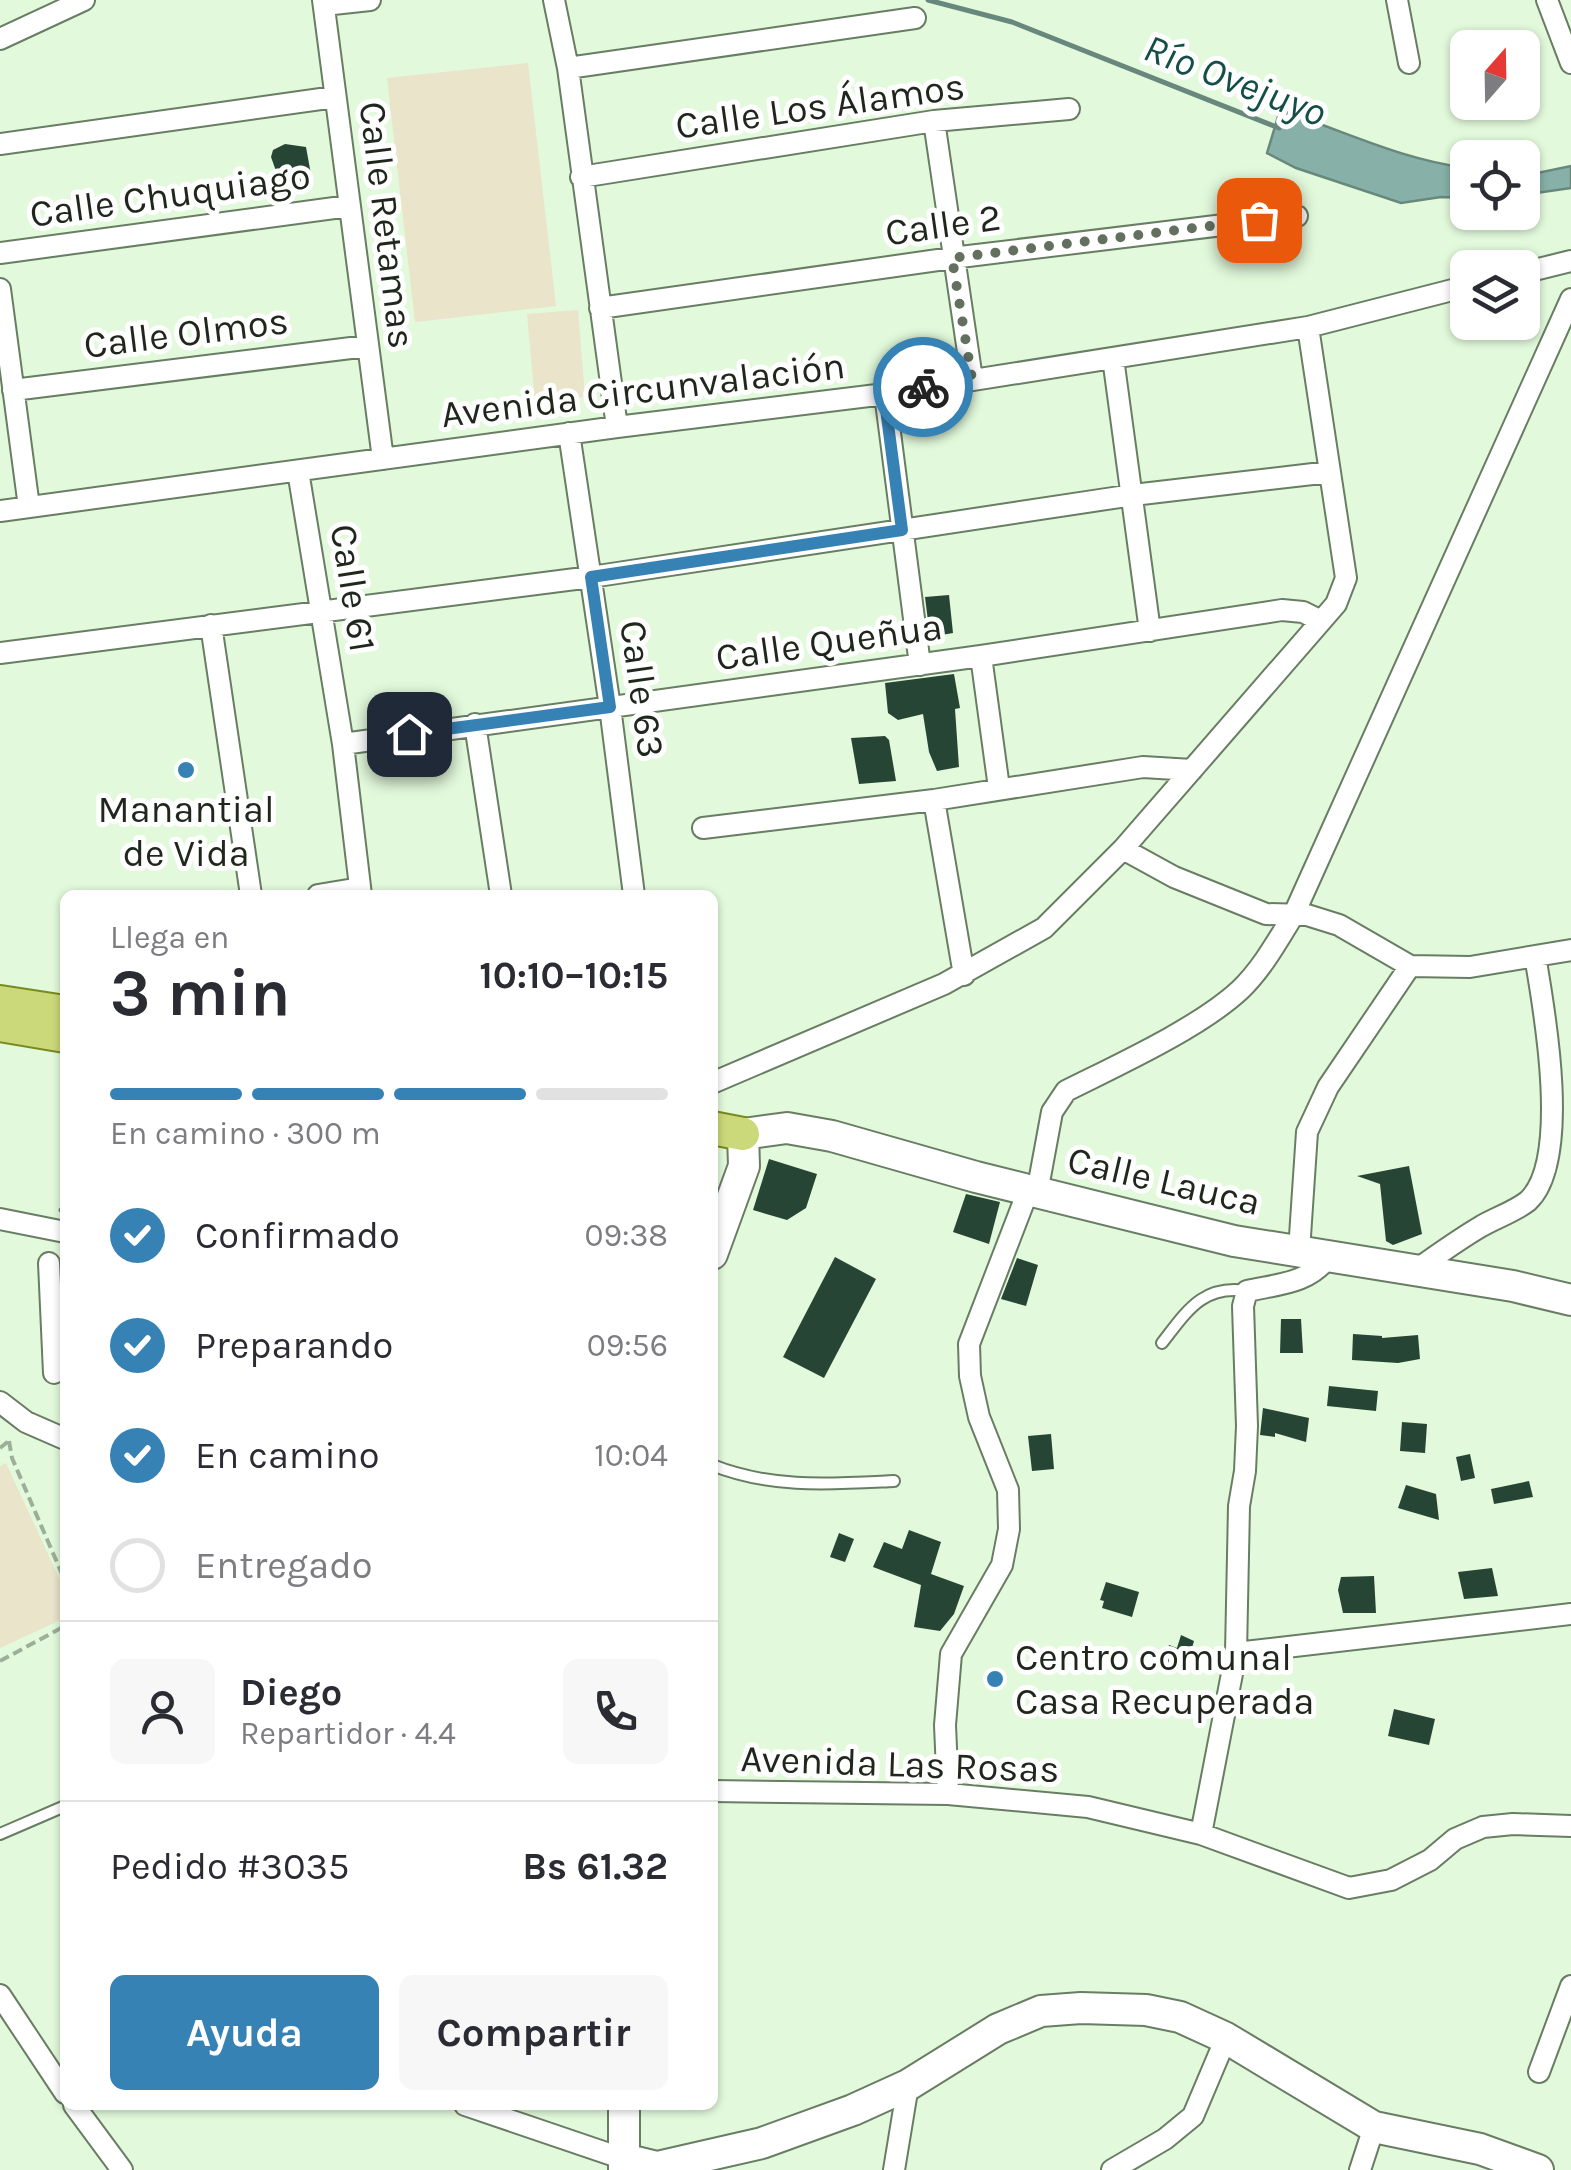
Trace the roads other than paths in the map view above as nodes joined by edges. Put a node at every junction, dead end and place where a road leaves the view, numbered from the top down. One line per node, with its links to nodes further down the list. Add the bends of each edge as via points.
1 (84, 0): 8 (street)
2 (370, 0): 6 (street)
3 (554, 0): 11 (street)
4 (1397, 0): 9 (street)
5 (1547, 0): 10 (street)
6 (323, 2): 12 (street, Calle Retamas)
7 (915, 18): 11 (street)
8 (0, 39)
9 (1409, 63)
10 (1571, 63)
11 (568, 68): 16 (street)
12 (335, 97): 15 (street); 17 (street, Calle Retamas)
13 (1069, 109): 14 (street, Calle Los Álamos)
14 (934, 121): 16 (street, Calle Los Álamos); 20 (street)
15 (0, 144)
16 (582, 176): 26 (street)
17 (350, 206): 19 (street, Calle Chuquiago); 28 (street, Calle Retamas)
18 (1297, 216): 20 (street, Calle 2)
19 (0, 254)
20 (952, 258): 26 (street, Calle 2); 30 (street)
21 (1571, 261): 22 (street)
22 (1540, 269)
23 (0, 289): 31 (street)
24 (1450, 291): 27 (street, Avenida Circunvalación)
25 (1571, 299): 62 (street)
26 (600, 308): 33 (street)
27 (1308, 327): 29 (street, Avenida Circunvalación); 37 (street)
28 (367, 346): 31 (street, Calle Olmos); 35 (street, Calle Retamas)
29 (1112, 358): 30 (street, Avenida Circunvalación); 38 (street)
30 (972, 379): 32 (street, Avenida Circunvalación)
31 (13, 390): 39 (street)
32 (884, 394): 33 (street, Avenida Circunvalación); 41 (street)
33 (617, 426): 34 (street, Avenida Circunvalación)
34 (569, 433): 35 (street, Avenida Circunvalación); 42 (street, Calle 63)
35 (384, 459): 36 (street, Avenida Circunvalación)
36 (298, 471): 39 (street, Avenida Circunvalación); 43 (street, Calle 61)
37 (1330, 472): 38 (street); 44 (street, via 1346,578)
38 (1133, 494): 41 (street); 46 (street)
39 (29, 507): 40 (street, Avenida Circunvalación)
40 (0, 511)
41 (902, 530): 42 (street); 49 (street)
42 (591, 577): 43 (street); 50 (street, Calle 63)
43 (322, 611): 45 (street); 52 (street, Calle 61)
44 (1321, 621): 46 (street, Calle Queñua, via 1282,610); 53 (street)
45 (211, 625): 47 (street); 58 (street)
46 (1150, 631): 48 (street, Calle Queñua)
47 (0, 653)
48 (981, 656): 49 (street, Calle Queñua); 54 (street)
49 (920, 665): 50 (street, Calle Queñua)
50 (610, 707): 51 (street, Calle Queñua); 61 (street, Calle 63)
51 (475, 724): 52 (street, Calle Queñua); 60 (street)
52 (343, 744): 59 (street, Calle 61)
53 (1192, 770): 54 (street, via 1143,767); 57 (street)
54 (998, 788): 55 (street)
55 (934, 800): 56 (street); 66 (street)
56 (703, 828)
57 (1123, 849): 62 (street, via 1266,914); 66 (street, via 1044,928)
58 (249, 890)
59 (360, 890)
60 (501, 890)
61 (633, 890)
62 (1294, 914): 65 (street, via 1339,925); 74 (street, via 1242,989 1066,1091 1052,1112)
63 (1571, 950): 64 (street)
64 (1536, 956): 65 (street, via 1470,967); 72 (street)
65 (1410, 966): 78 (street, via 1328,1087 1307,1132)
66 (964, 975): 71 (street)
67 (0, 1002): 68 (main road)
68 (60, 1011)
69 (0, 1025): 70 (main road)
70 (60, 1035)
71 (718, 1081)
72 (1564, 1089): 80 (street, via 1543,1185)
73 (728, 1131): 74 (street, Calle Lauca, via 787,1128 832,1136); 77 (street, via 744,1166)
74 (1033, 1192): 78 (street, Calle Lauca, via 1234,1241); 93 (street, via 969,1344 979,1417 1008,1490 1009,1529 1002,1565 951,1654 944,1725)
75 (0, 1219): 76 (street)
76 (60, 1231)
77 (718, 1238)
78 (1314, 1253): 80 (street, Calle Lauca); 81 (street, via 1319,1270 1296,1282)
79 (49, 1263): 83 (street)
80 (1416, 1270): 82 (street, Calle Lauca)
81 (1247, 1291): 84 (lane, via 1207,1295); 91 (street)
82 (1571, 1300)
83 (59, 1311): 85 (street)
84 (1162, 1343)
85 (54, 1373)
86 (0, 1402): 87 (street)
87 (60, 1437)
88 (718, 1467): 89 (lane, via 754,1480 812,1485)
89 (894, 1482)
90 (1571, 1614): 91 (street)
91 (1236, 1653): 97 (street)
92 (718, 1792): 93 (street, Avenida Las Rosas)
93 (948, 1794): 97 (street, Avenida Las Rosas, via 1088,1808)
94 (60, 1808): 96 (lane)
95 (1571, 1826): 97 (street, Avenida Las Rosas, via 1483,1827 1391,1880 1349,1888)
96 (0, 1834)
97 (1201, 1834)
98 (1571, 1986): 101 (street)
99 (0, 1995): 102 (street)
100 (1226, 2038): 103 (street, via 1146,2010 1041,2011); 107 (street); 111 (street, via 1193,2116)
101 (1539, 2072)
102 (60, 2082)
103 (908, 2084): 108 (street, via 748,2147 656,2167); 110 (street)
104 (78, 2110): 109 (street)
105 (477, 2110): 108 (street)
106 (624, 2110): 108 (street)
107 (1374, 2127): 112 (street); 113 (street, via 1480,2149)
108 (624, 2165)
109 (122, 2170)
110 (894, 2170)
111 (1112, 2170)
112 (1360, 2170)
113 (1538, 2170)

